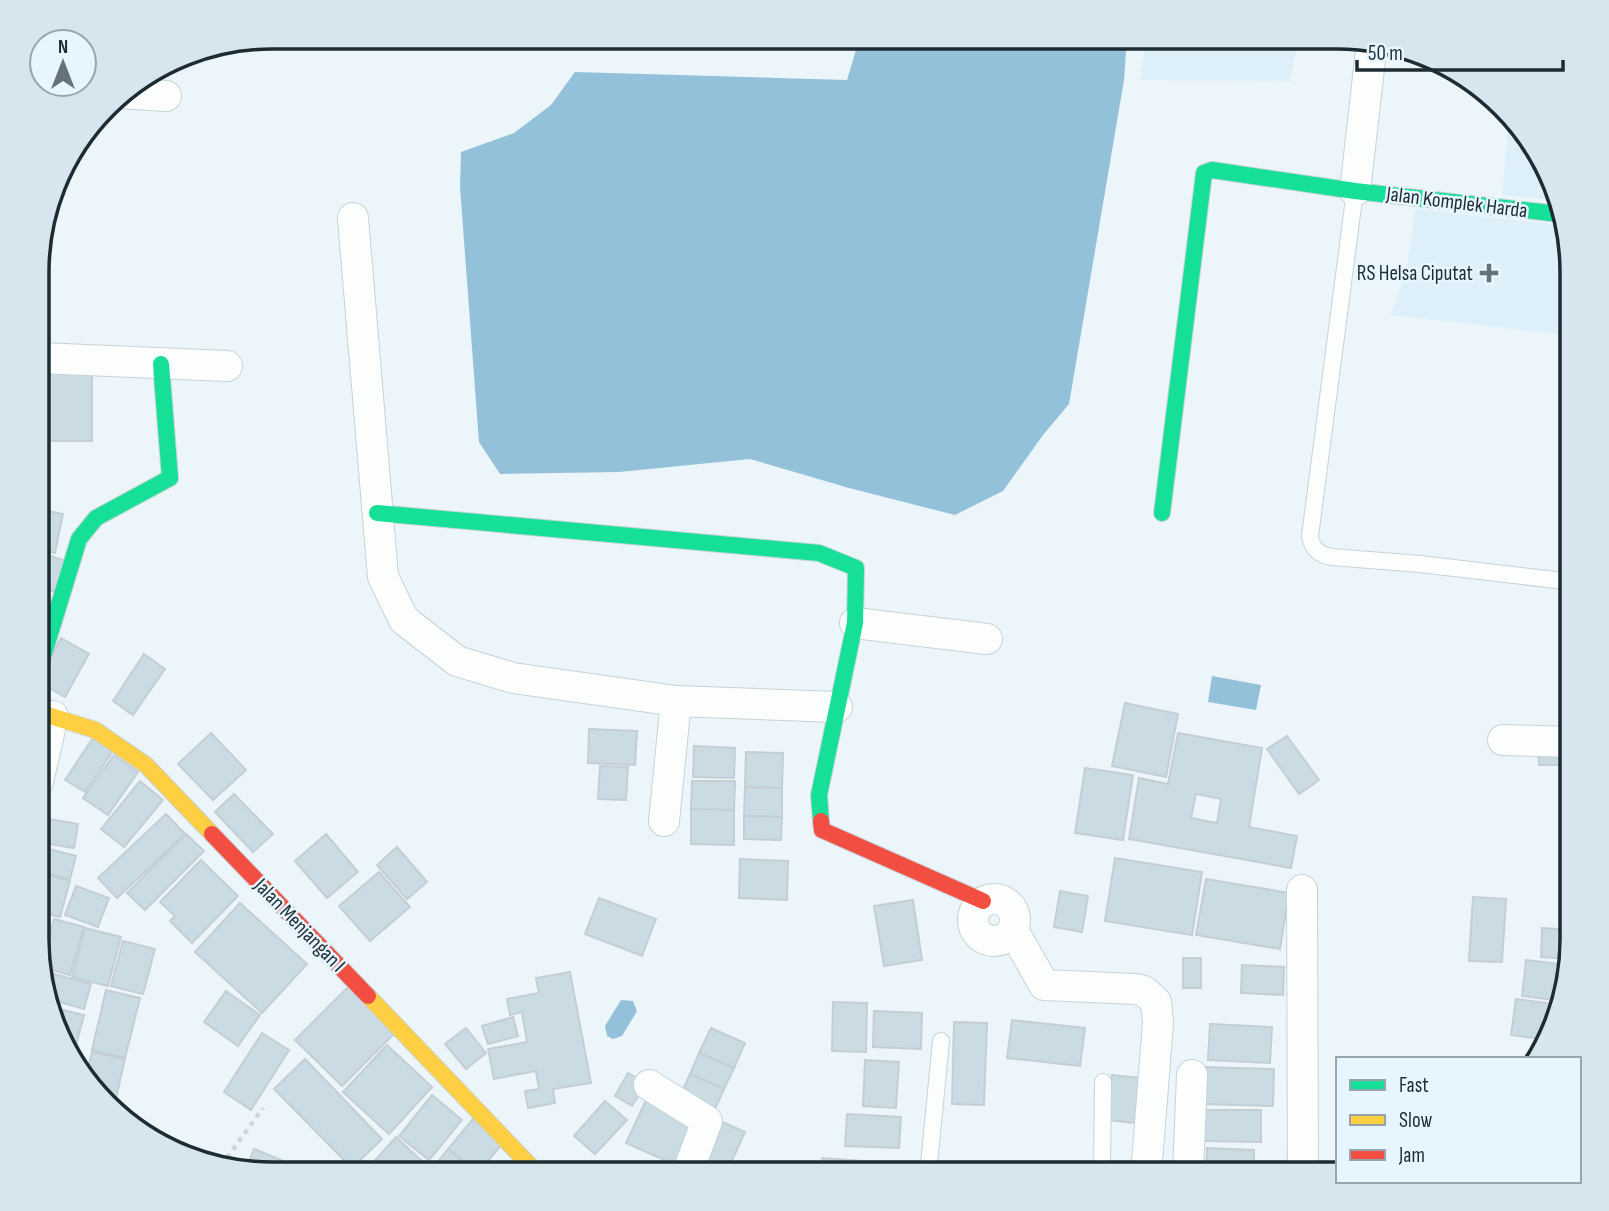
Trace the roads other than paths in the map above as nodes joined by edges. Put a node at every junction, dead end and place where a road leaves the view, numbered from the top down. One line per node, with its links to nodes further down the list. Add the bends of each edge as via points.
1 (1371, 52): 4 (street)
2 (138, 94): 3 (street)
3 (166, 96)
4 (1355, 191): 5 (street, Jalan Komplek Harda); 11 (street, Jalan Komplek Harda, via 1212,170 1204,173); 12 (lane, via 1310,536 1313,547 1332,557)
5 (1552, 213)
6 (353, 218): 10 (street)
7 (49, 359): 8 (street)
8 (162, 364): 9 (street); 14 (street, via 170,478 96,518 79,539)
9 (227, 366)
10 (377, 513): 13 (street, via 819,552 856,568); 16 (street, via 383,577 404,620 457,661 513,678)
11 (1162, 513)
12 (1560, 581)
13 (855, 623): 15 (street); 17 (street)
14 (49, 637)
15 (987, 639)
16 (676, 701): 17 (street); 21 (street)
17 (837, 708): 23 (street, via 820,795 822,830)
18 (49, 715): 28 (street, Jalan Menjangan I, via 95,730 146,765)
19 (1503, 740): 20 (street)
20 (1560, 742)
21 (664, 821)
22 (1302, 890): 34 (street)
23 (983, 901): 32 (street, via 973,921 979,936 1001,940 1013,930 1044,985 1136,989 1156,1002)
24 (941, 1041): 30 (lane)
25 (1192, 1075): 33 (street)
26 (1103, 1082): 31 (lane)
27 (649, 1085): 29 (street, via 706,1121)
28 (526, 1162)
29 (691, 1162)
30 (929, 1162)
31 (1102, 1162)
32 (1147, 1162)
33 (1188, 1162)
34 (1303, 1162)

